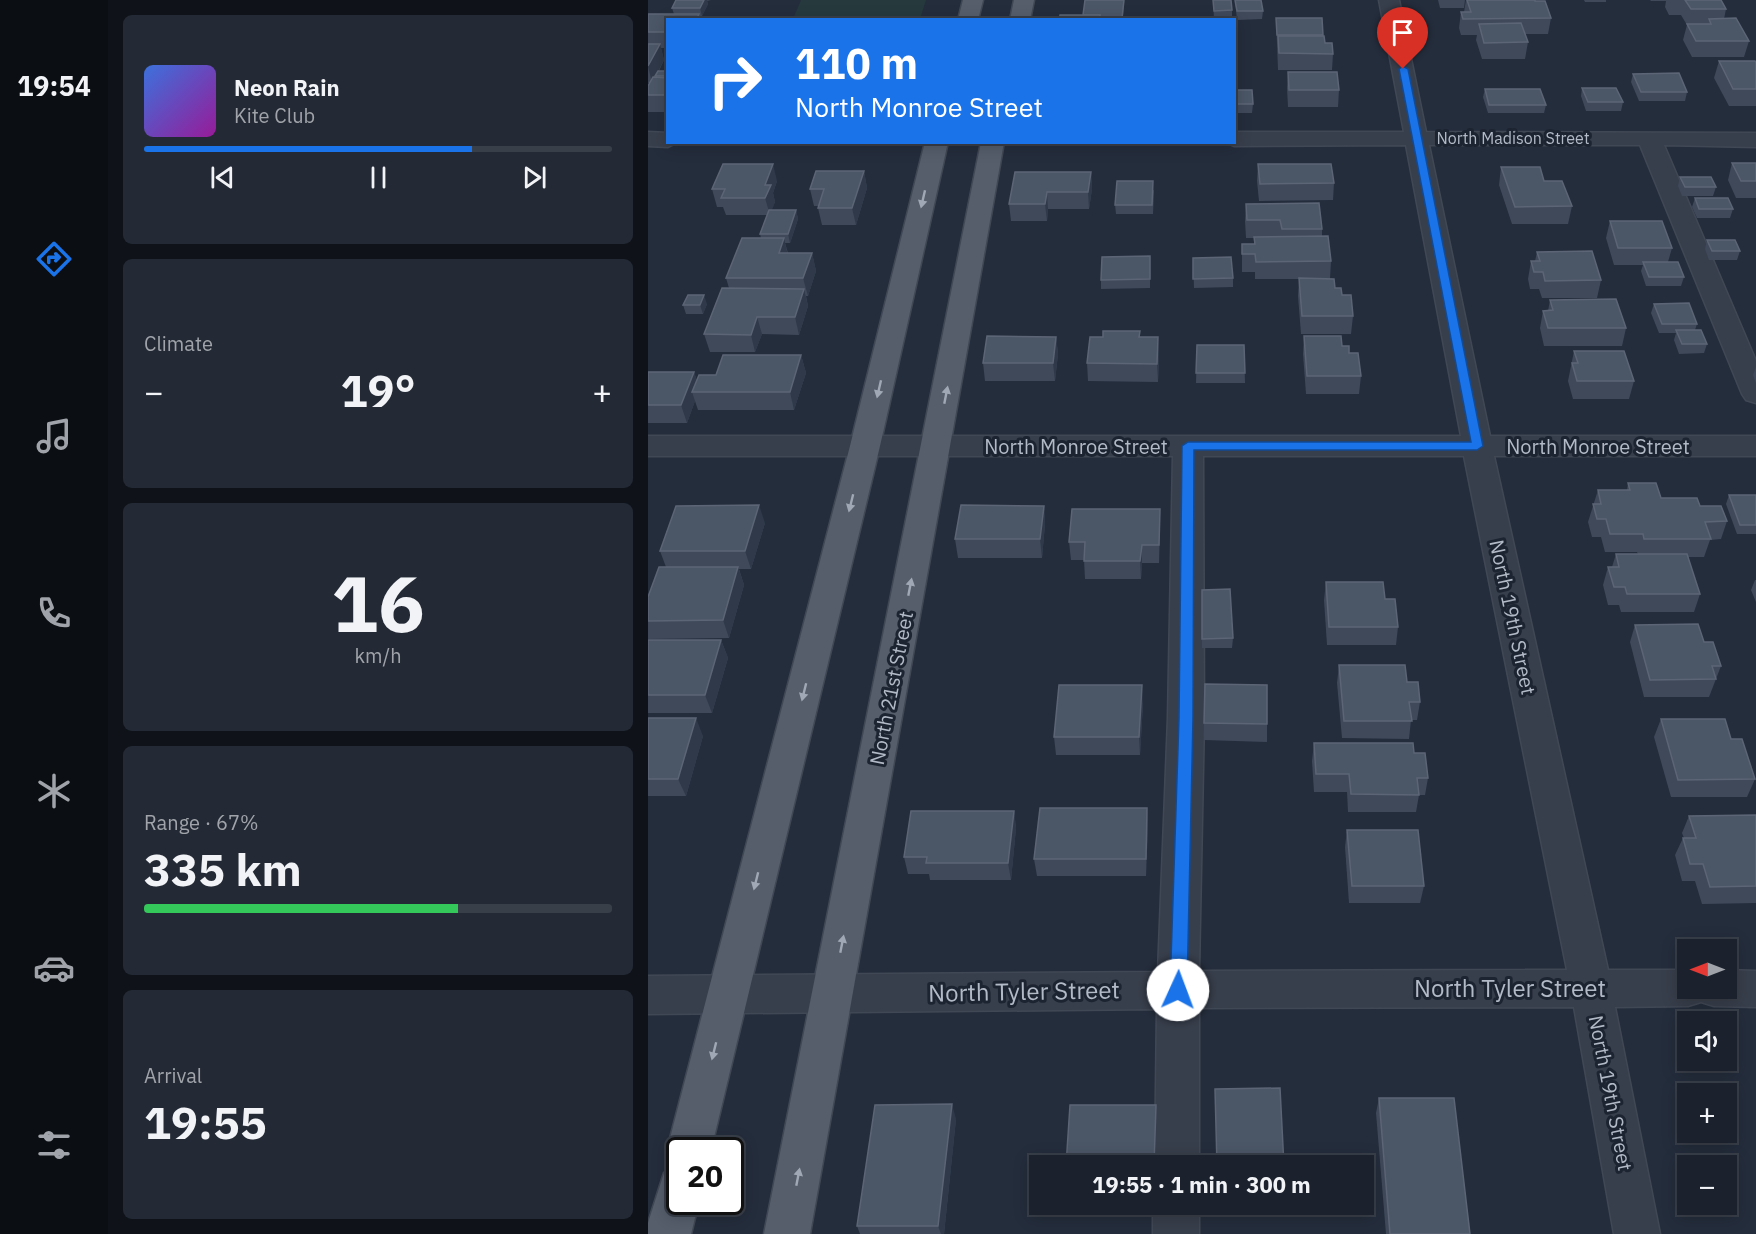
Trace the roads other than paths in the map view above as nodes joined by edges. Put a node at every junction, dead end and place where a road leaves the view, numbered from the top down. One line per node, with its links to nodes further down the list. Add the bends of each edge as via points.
1 (973, 0): 4 (main road)
2 (1024, 0): 5 (main road)
3 (1389, 0): 6 (street, North 19th Street)
4 (968, 18)
5 (1020, 18)
6 (1418, 138): 7 (street, North Madison Street); 8 (street, North Madison Street); 19 (street, North 19th Street)
7 (1649, 138): 11 (street, North Madison Street); 14 (street)
8 (1236, 139)
9 (648, 140): 10 (street)
10 (666, 140)
11 (1756, 140)
12 (937, 144): 16 (main road, one-way to 16)
13 (993, 144): 17 (main road, North 21st Street, one-way to 13)
14 (1756, 394)
15 (648, 446): 16 (street, North Monroe Street)
16 (865, 446): 17 (street, North Monroe Street); 27 (main road, one-way to 27)
17 (937, 446): 18 (street, North Monroe Street); 28 (main road, North 21st Street, one-way to 17)
18 (1188, 446): 19 (street, North Monroe Street); 25 (street)
19 (1477, 446): 20 (street, North Monroe Street); 21 (street, North 19th Street)
20 (1756, 446)
21 (1591, 987): 22 (street, North Tyler Street); 25 (street, North Tyler Street); 36 (street, North 19th Street)
22 (1677, 988)
23 (1737, 989): 24 (street)
24 (1756, 989)
25 (1178, 990): 28 (street, North Tyler Street); 30 (street)
26 (648, 994): 27 (street, North Tyler Street)
27 (728, 994): 28 (street, North Tyler Street); 29 (main road, one-way to 29)
28 (833, 994): 34 (main road, North 21st Street, one-way to 28)
29 (692, 1137)
30 (1177, 1155)
31 (673, 1215): 33 (main road)
32 (1176, 1215): 35 (street)
33 (668, 1234)
34 (787, 1234)
35 (1176, 1234)
36 (1637, 1234)

